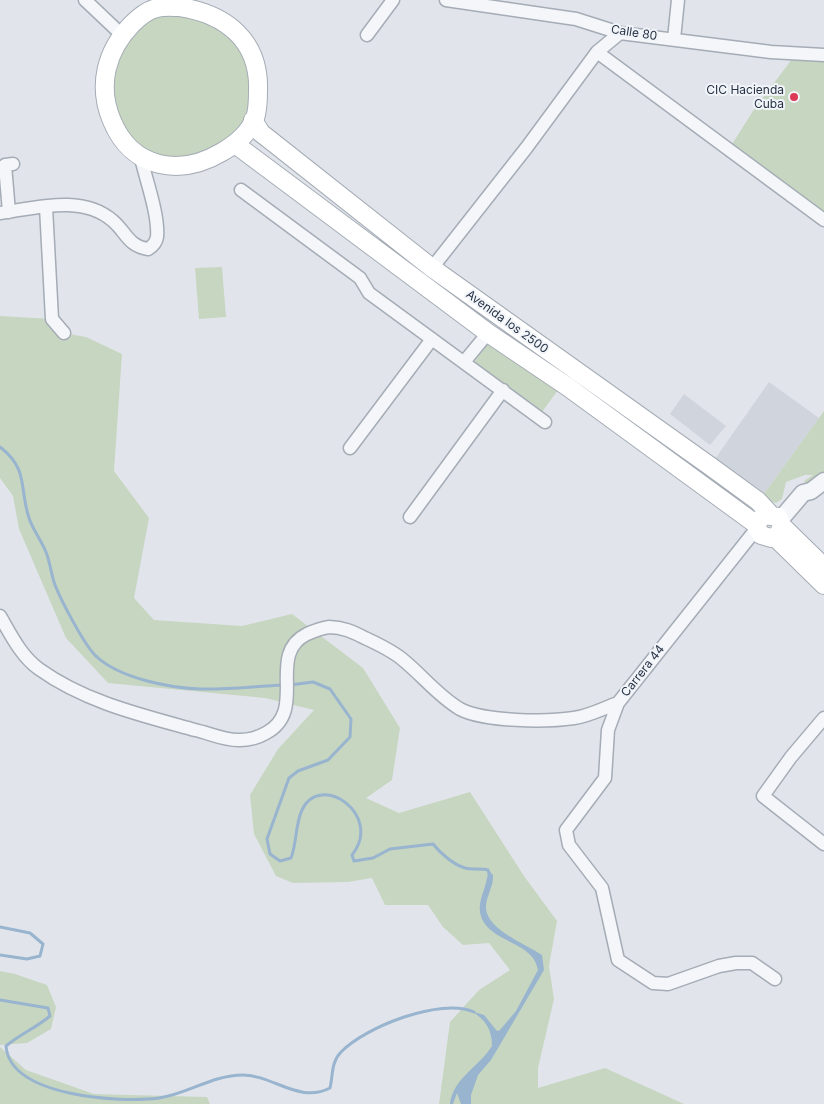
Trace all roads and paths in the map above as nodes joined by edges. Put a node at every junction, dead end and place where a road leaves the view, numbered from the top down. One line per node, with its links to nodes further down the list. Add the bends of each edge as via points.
1 (86, 0): 8 (street)
2 (393, 0): 9 (street)
3 (446, 0): 5 (street, Calle 80)
4 (678, 0): 10 (street)
5 (474, 2): 7 (street, Calle 80, via 576,19)
6 (144, 6): 8 (main road); 13 (main road, via 196,10 221,20 241,37 252,55 258,81 258,105)
7 (620, 33): 10 (street, Calle 80); 11 (street)
8 (122, 35): 15 (main road, via 111,51 104,92 115,128)
9 (367, 35)
10 (674, 39): 12 (street, Calle 80, via 771,52)
11 (597, 52): 20 (street); 21 (street)
12 (824, 55)
13 (253, 120): 14 (main road); 21 (main road, Avenida los 2500, via 270,140)
14 (235, 144): 15 (main road, via 196,164 178,167 158,165); 23 (main road, Avenida los 2500)
15 (141, 158): 18 (street, via 156,225 154,245 148,248 128,241 112,220 86,206)
16 (13, 164): 19 (street, via 4,165)
17 (241, 190): 24 (street, via 360,278 370,293)
18 (46, 207): 19 (street); 22 (street, via 52,319)
19 (5, 212)
20 (824, 220)
21 (432, 268): 31 (main road, Avenida los 2500, via 758,501)
22 (64, 333)
23 (488, 333): 25 (street); 31 (main road, Avenida los 2500)
24 (432, 339): 25 (street); 28 (street)
25 (464, 362): 26 (street)
26 (503, 390): 27 (street); 30 (street)
27 (545, 422)
28 (350, 448)
29 (824, 482): 31 (street, Carrera 44, via 803,493)
30 (410, 517)
31 (773, 522): 32 (main road, Avenida los 2500); 33 (main road, Avenida los 2500); 35 (street, Carrera 44)
32 (824, 568)
33 (824, 585)
34 (0, 616): 35 (street, via 17,646 37,667 66,686 90,698 239,740 266,733 285,716 289,694 286,679 292,648 302,637 328,627 348,629 387,648 442,696 476,715 505,720 575,718)
35 (618, 703): 38 (street, Carrera 44, via 608,730 604,778 566,830 570,845 602,888 618,960 653,982 668,984 736,963 752,963)
36 (824, 718): 37 (street, via 790,757 763,796)
37 (824, 844)
38 (774, 979)

